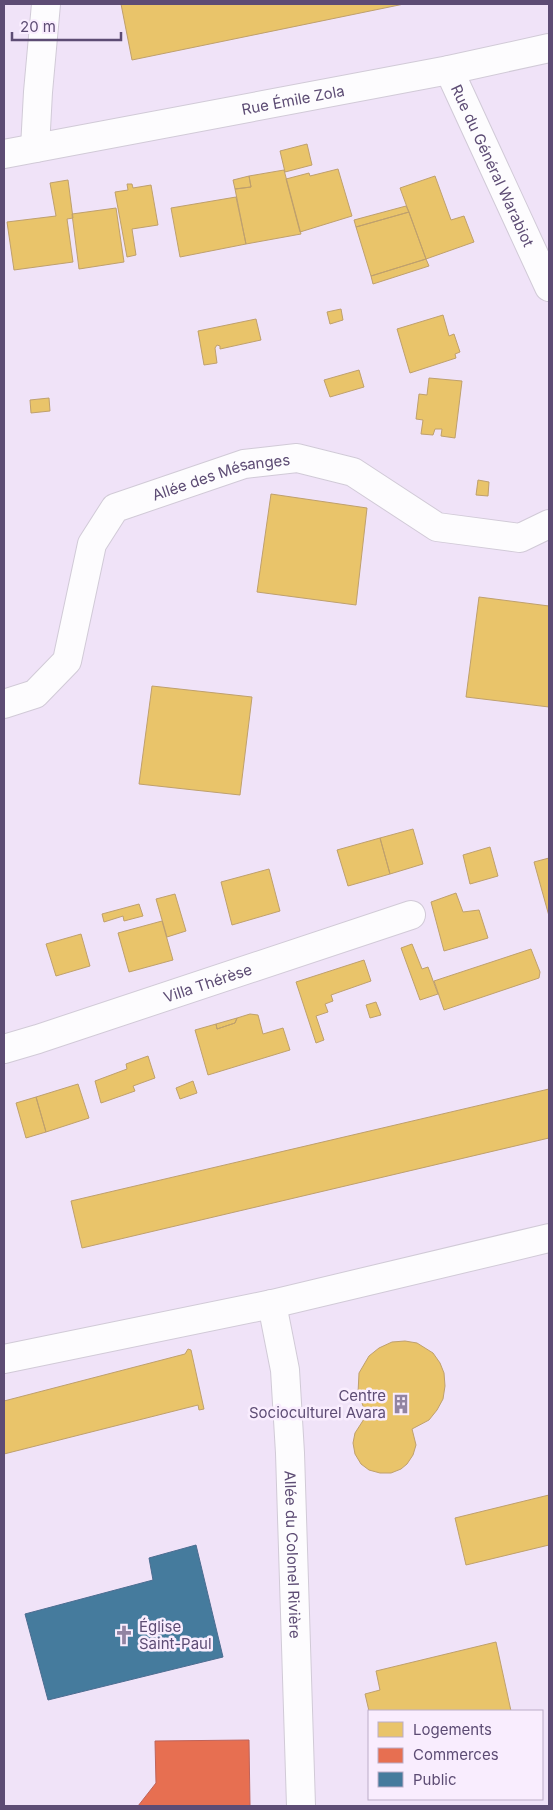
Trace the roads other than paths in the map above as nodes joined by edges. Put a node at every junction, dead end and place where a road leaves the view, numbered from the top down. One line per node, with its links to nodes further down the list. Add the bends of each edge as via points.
1 (46, 4): 4 (street)
2 (549, 48): 3 (street, Rue Émile Zola)
3 (449, 70): 4 (street, Rue Émile Zola); 6 (street, Rue du Général Warabiot)
4 (36, 148): 5 (street, Rue Émile Zola)
5 (4, 154)
6 (549, 287)
7 (549, 524): 8 (street, Allée des Mésanges, via 520,538 437,527 353,472 297,458 244,464 114,508 92,544 67,662 35,694)
8 (4, 704)
9 (411, 915): 10 (street, Villa Thérèse)
10 (4, 1048)
11 (549, 1238): 12 (street)
12 (272, 1304): 13 (street); 14 (street, Allée du Colonel Rivière, via 285,1370)
13 (4, 1359)
14 (301, 1806)

